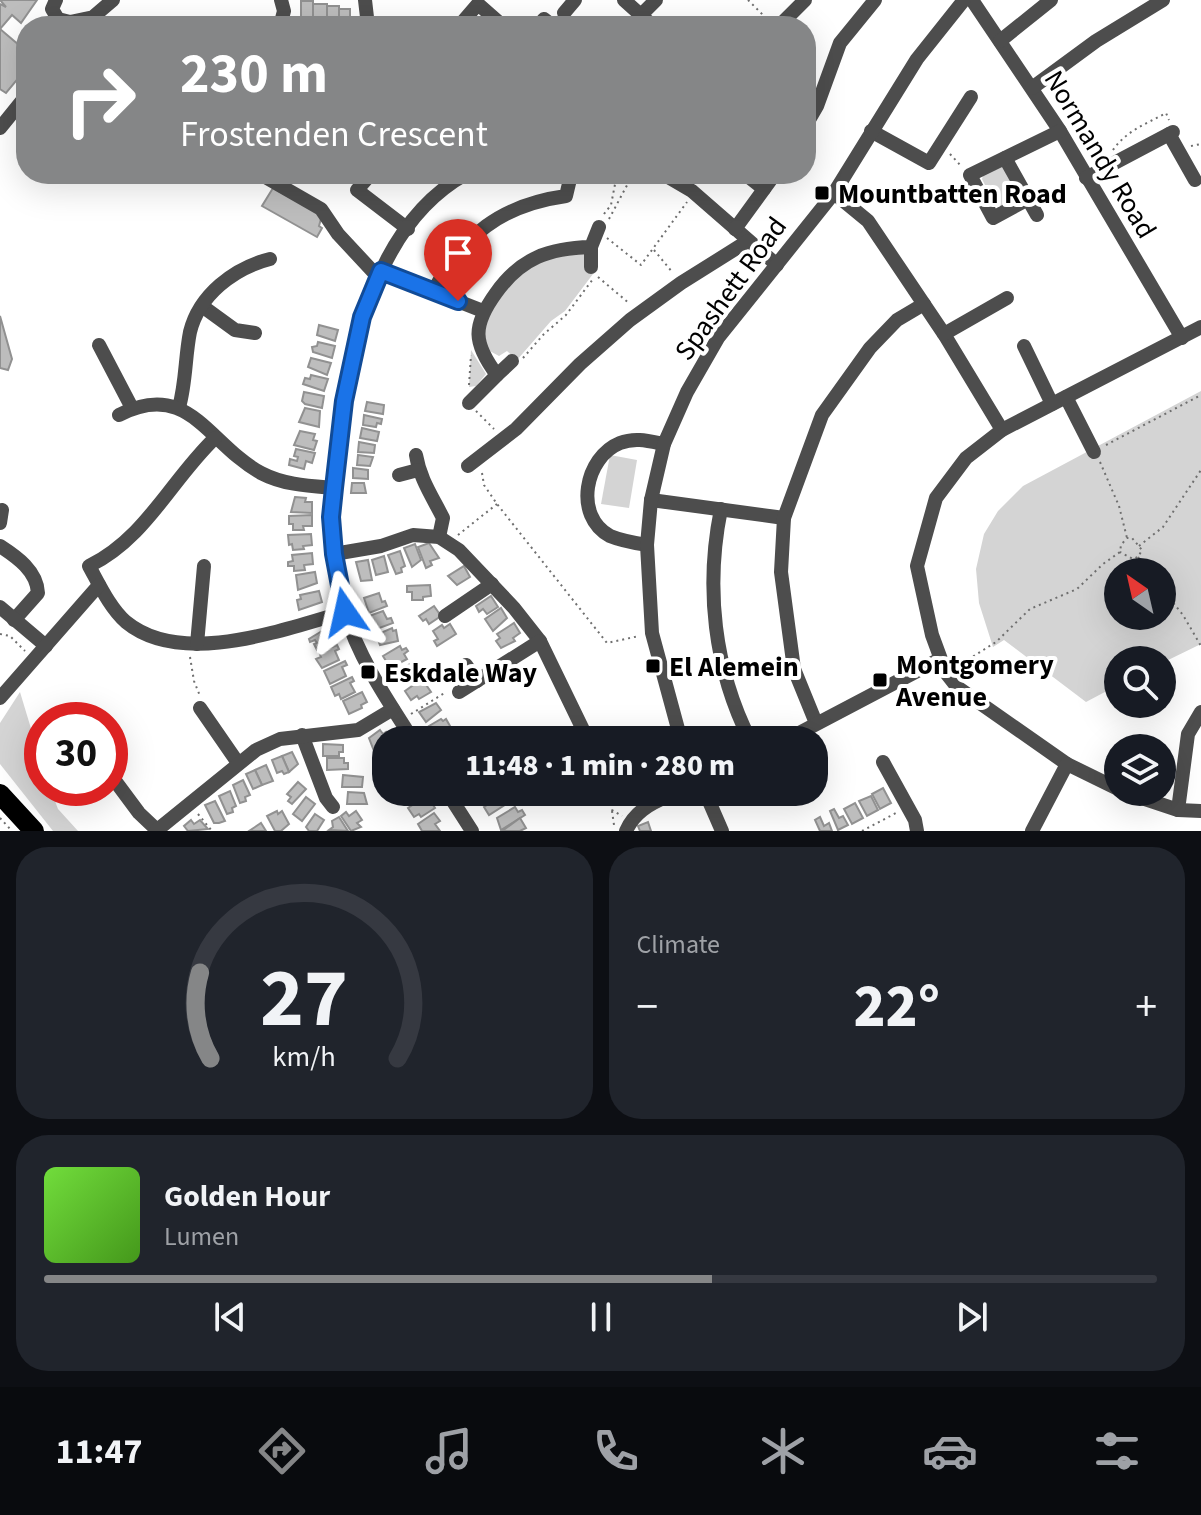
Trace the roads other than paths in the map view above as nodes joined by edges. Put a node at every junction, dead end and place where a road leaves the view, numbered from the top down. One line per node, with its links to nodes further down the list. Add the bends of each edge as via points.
1 (575, 0): 11 (street)
2 (624, 0): 12 (street)
3 (656, 0): 12 (street)
4 (805, 0): 16 (street)
5 (875, 0): 21 (street, via 840,43)
6 (964, 0): 23 (street, Spashett Road, via 917,59)
7 (972, 0): 17 (street, Normandy Road)
8 (1051, 0): 17 (street)
9 (1163, 0): 18 (street)
10 (108, 1): 13 (street)
11 (564, 13)
12 (642, 14)
13 (92, 16)
14 (468, 16): 15 (street, via 478,4)
15 (492, 16)
16 (789, 16)
17 (1000, 41): 18 (street, Normandy Road)
18 (1032, 88): 24 (street, Normandy Road)
19 (971, 97): 23 (street, via 929,163)
20 (16, 108): 22 (street)
21 (816, 108)
22 (0, 128)
23 (871, 131): 36 (street, Spashett Road)
24 (1060, 131): 25 (street); 26 (street, Normandy Road)
25 (1005, 158): 37 (street); 37 (street, via 970,175 993,218)
26 (1086, 178): 27 (street, via 1171,133); 56 (street, Normandy Road)
27 (1195, 180)
28 (277, 184): 47 (street, via 321,209)
29 (362, 184): 40 (street, via 357,190)
30 (450, 184): 40 (street)
31 (569, 184): 48 (street, via 566,196 519,206 474,234)
32 (680, 184): 41 (street)
33 (758, 184): 35 (street)
34 (768, 184): 35 (street)
35 (764, 189): 41 (street)
36 (834, 193): 45 (street, Spashett Road); 50 (street, via 868,221)
37 (1028, 199): 38 (street)
38 (1037, 215)
39 (603, 226): 43 (street)
40 (408, 229): 47 (street)
41 (735, 229): 42 (street)
42 (748, 241): 45 (street); 69 (street, via 637,315)
43 (591, 247): 46 (street); 52 (street, via 567,248 523,263)
44 (270, 259): 51 (street, via 230,276)
45 (777, 265): 67 (street, Spashett Road, via 718,338)
46 (591, 267)
47 (379, 274): 48 (street); 71 (street, via 362,317 344,401)
48 (433, 292): 52 (street)
49 (1007, 298): 55 (street)
50 (924, 304): 55 (street); 74 (street, via 897,320 870,348 822,415)
51 (202, 306): 54 (street, via 235,330); 64 (street, via 191,330)
52 (483, 311): 60 (street, via 478,343)
53 (1201, 327): 56 (street)
54 (258, 334)
55 (944, 334): 65 (street)
56 (1182, 338): 61 (street)
57 (99, 345): 64 (street, via 126,411 155,403)
58 (1024, 346): 63 (street)
59 (512, 361): 60 (street)
60 (497, 375): 62 (street)
61 (1066, 397): 63 (street); 68 (street)
62 (473, 399)
63 (1052, 404): 65 (street)
64 (179, 407): 66 (street)
65 (1002, 430): 89 (street, via 966,458 936,498 917,566)
66 (215, 438): 71 (street, via 275,479); 81 (street, via 139,529 89,566)
67 (664, 444): 72 (street, Spashett Road); 76 (street, via 637,439 621,443 602,456 589,475 587,497 593,518 607,534)
68 (1094, 452)
69 (473, 462)
70 (399, 475): 75 (street, via 417,462 443,518)
71 (334, 488): 78 (street)
72 (651, 500): 73 (street); 76 (street, Spashett Road)
73 (721, 509): 74 (street); 100 (street, via 713,567 716,630 731,700)
74 (784, 518): 96 (street, via 781,572 794,669)
75 (443, 540): 78 (street, via 413,535); 80 (street)
76 (647, 545): 99 (street, Spashett Road, via 652,633)
77 (0, 546): 83 (street, via 19,559 38,584 38,593)
78 (334, 554): 82 (street)
79 (204, 566): 86 (street)
80 (492, 584): 84 (street); 85 (street)
81 (99, 585): 86 (street, via 126,622 146,633); 87 (street)
82 (345, 612): 86 (street, via 224,643); 93 (street)
83 (5, 615): 87 (street)
84 (445, 616)
85 (540, 641): 90 (street); 98 (street)
86 (194, 644)
87 (46, 646): 92 (street)
88 (466, 665): 90 (street)
89 (943, 666): 96 (street); 105 (street, via 972,700)
90 (477, 681): 91 (street)
91 (459, 692)
92 (0, 698)
93 (393, 709): 97 (street); 102 (street, via 358,730)
94 (1201, 712): 114 (street, via 1188,734)
95 (200, 716): 104 (street)
96 (816, 723): 101 (street)
97 (404, 726)
98 (581, 726)
99 (677, 726)
100 (743, 726)
101 (811, 726)
102 (302, 735): 104 (street, via 280,739); 113 (street)
103 (883, 762): 121 (street)
104 (238, 763): 118 (street)
105 (1067, 764): 106 (street); 122 (street)
106 (1104, 782)
107 (0, 794): 117 (highway)
108 (128, 798): 118 (street)
109 (456, 806): 119 (street)
110 (656, 806): 116 (street)
111 (711, 806): 120 (street)
112 (1166, 806): 114 (street)
113 (333, 807)
114 (1178, 810): 115 (street)
115 (1201, 811)
116 (628, 826)
117 (34, 831)
118 (157, 831)
119 (472, 831)
120 (722, 831)
121 (917, 831)
122 (1032, 831)

